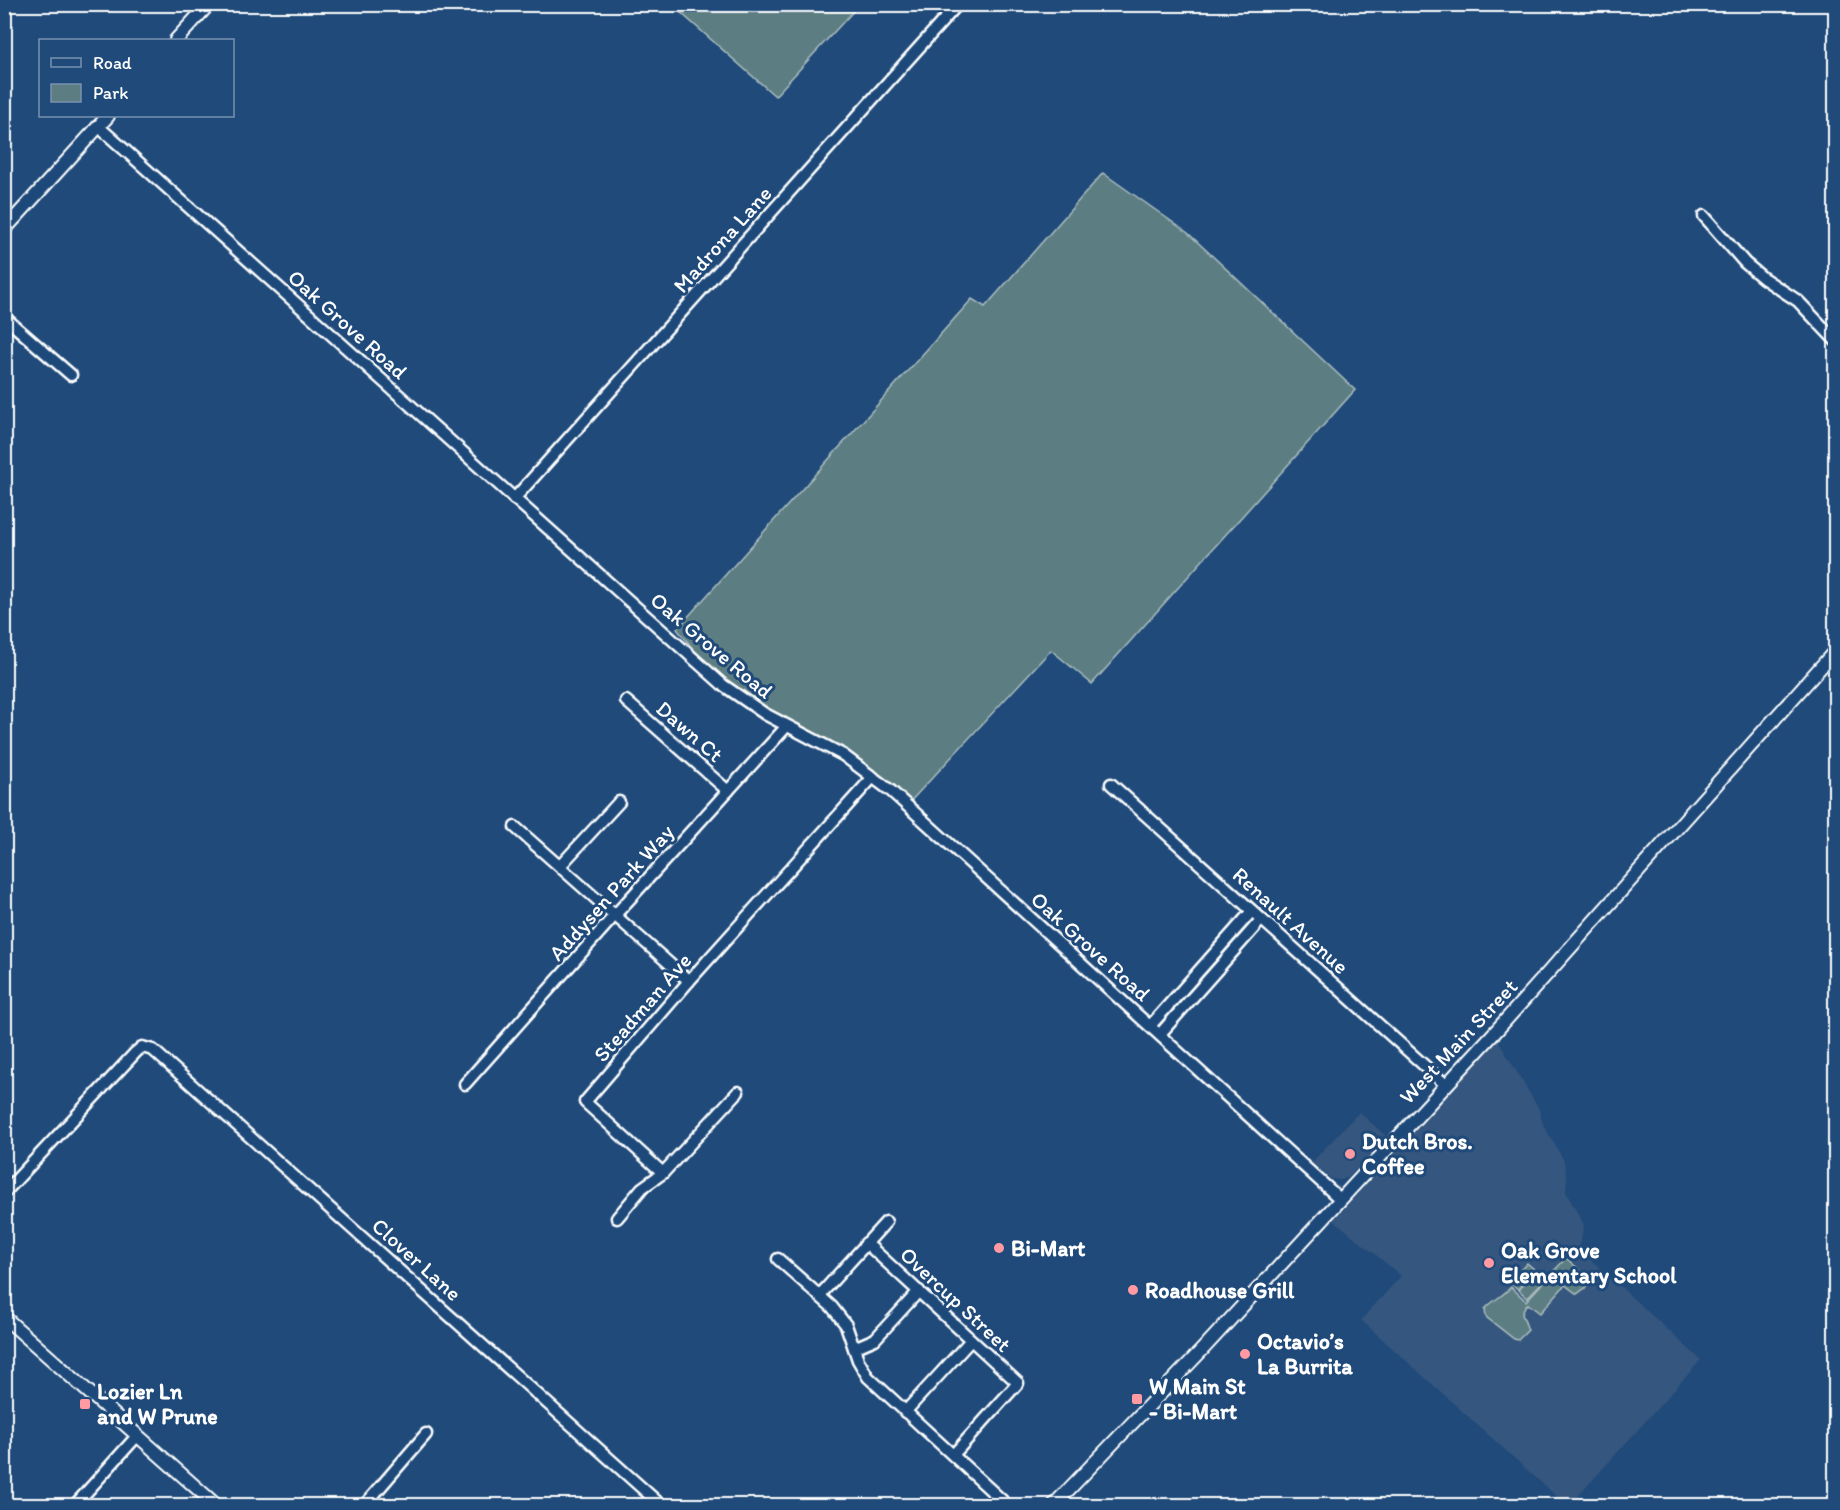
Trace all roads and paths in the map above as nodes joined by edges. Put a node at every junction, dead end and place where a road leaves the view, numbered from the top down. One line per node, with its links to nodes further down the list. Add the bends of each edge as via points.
1 (208, 4): 3 (main road)
2 (958, 4): 11 (street, Madrona Lane)
3 (177, 39)
4 (107, 117): 5 (main road)
5 (98, 126): 7 (main road); 11 (street, Oak Grove Road)
6 (1704, 216): 9 (street, via 1745,263 1798,301)
7 (4, 230)
8 (4, 317): 10 (street)
9 (1836, 341)
10 (71, 375)
11 (514, 499): 14 (street, Oak Grove Road, via 723,685)
12 (1836, 650): 28 (main road, West Main Street)
13 (626, 701): 17 (street, Dawn Ct)
14 (786, 727): 15 (street, Oak Grove Road, via 843,755); 17 (street, Addysen Park Way)
15 (873, 777): 24 (street, Steadman Ave); 25 (street, Oak Grove Road)
16 (1111, 784): 21 (street, Renault Avenue)
17 (728, 791): 22 (street, Addysen Park Way)
18 (619, 801): 20 (street)
19 (515, 827): 20 (street)
20 (560, 867): 22 (street)
21 (1252, 911): 23 (street, Renault Avenue); 25 (street)
22 (615, 915): 24 (street); 27 (street, Addysen Park Way)
23 (1261, 920): 26 (street); 28 (street, Renault Avenue)
24 (689, 981): 30 (street, Steadman Ave, via 585,1102)
25 (1151, 1025): 26 (street, Oak Grove Road)
26 (1160, 1034): 32 (street, Oak Grove Road)
27 (465, 1084)
28 (1446, 1085): 32 (main road, West Main Street)
29 (738, 1092): 30 (street)
30 (663, 1173): 33 (street, via 642,1188)
31 (4, 1193): 49 (street, Clover Lane, via 142,1047 153,1050)
32 (1340, 1199): 51 (main road, West Main Street)
33 (616, 1218)
34 (885, 1222): 35 (street)
35 (866, 1243): 37 (street, Overcup Street); 38 (street)
36 (778, 1259): 38 (street)
37 (919, 1291): 40 (street, Overcup Street); 41 (street, via 875,1339)
38 (819, 1296): 41 (street, via 846,1325)
39 (4, 1317): 44 (main road)
40 (971, 1340): 42 (street); 45 (street, Overcup Street, via 1018,1383)
41 (854, 1348): 42 (street, via 868,1377)
42 (905, 1412): 45 (street)
43 (426, 1434): 48 (street)
44 (137, 1436): 46 (street); 47 (main road)
45 (953, 1455): 50 (street)
46 (74, 1506)
47 (217, 1506)
48 (364, 1506)
49 (662, 1506)
50 (1008, 1506)
51 (1053, 1506)

